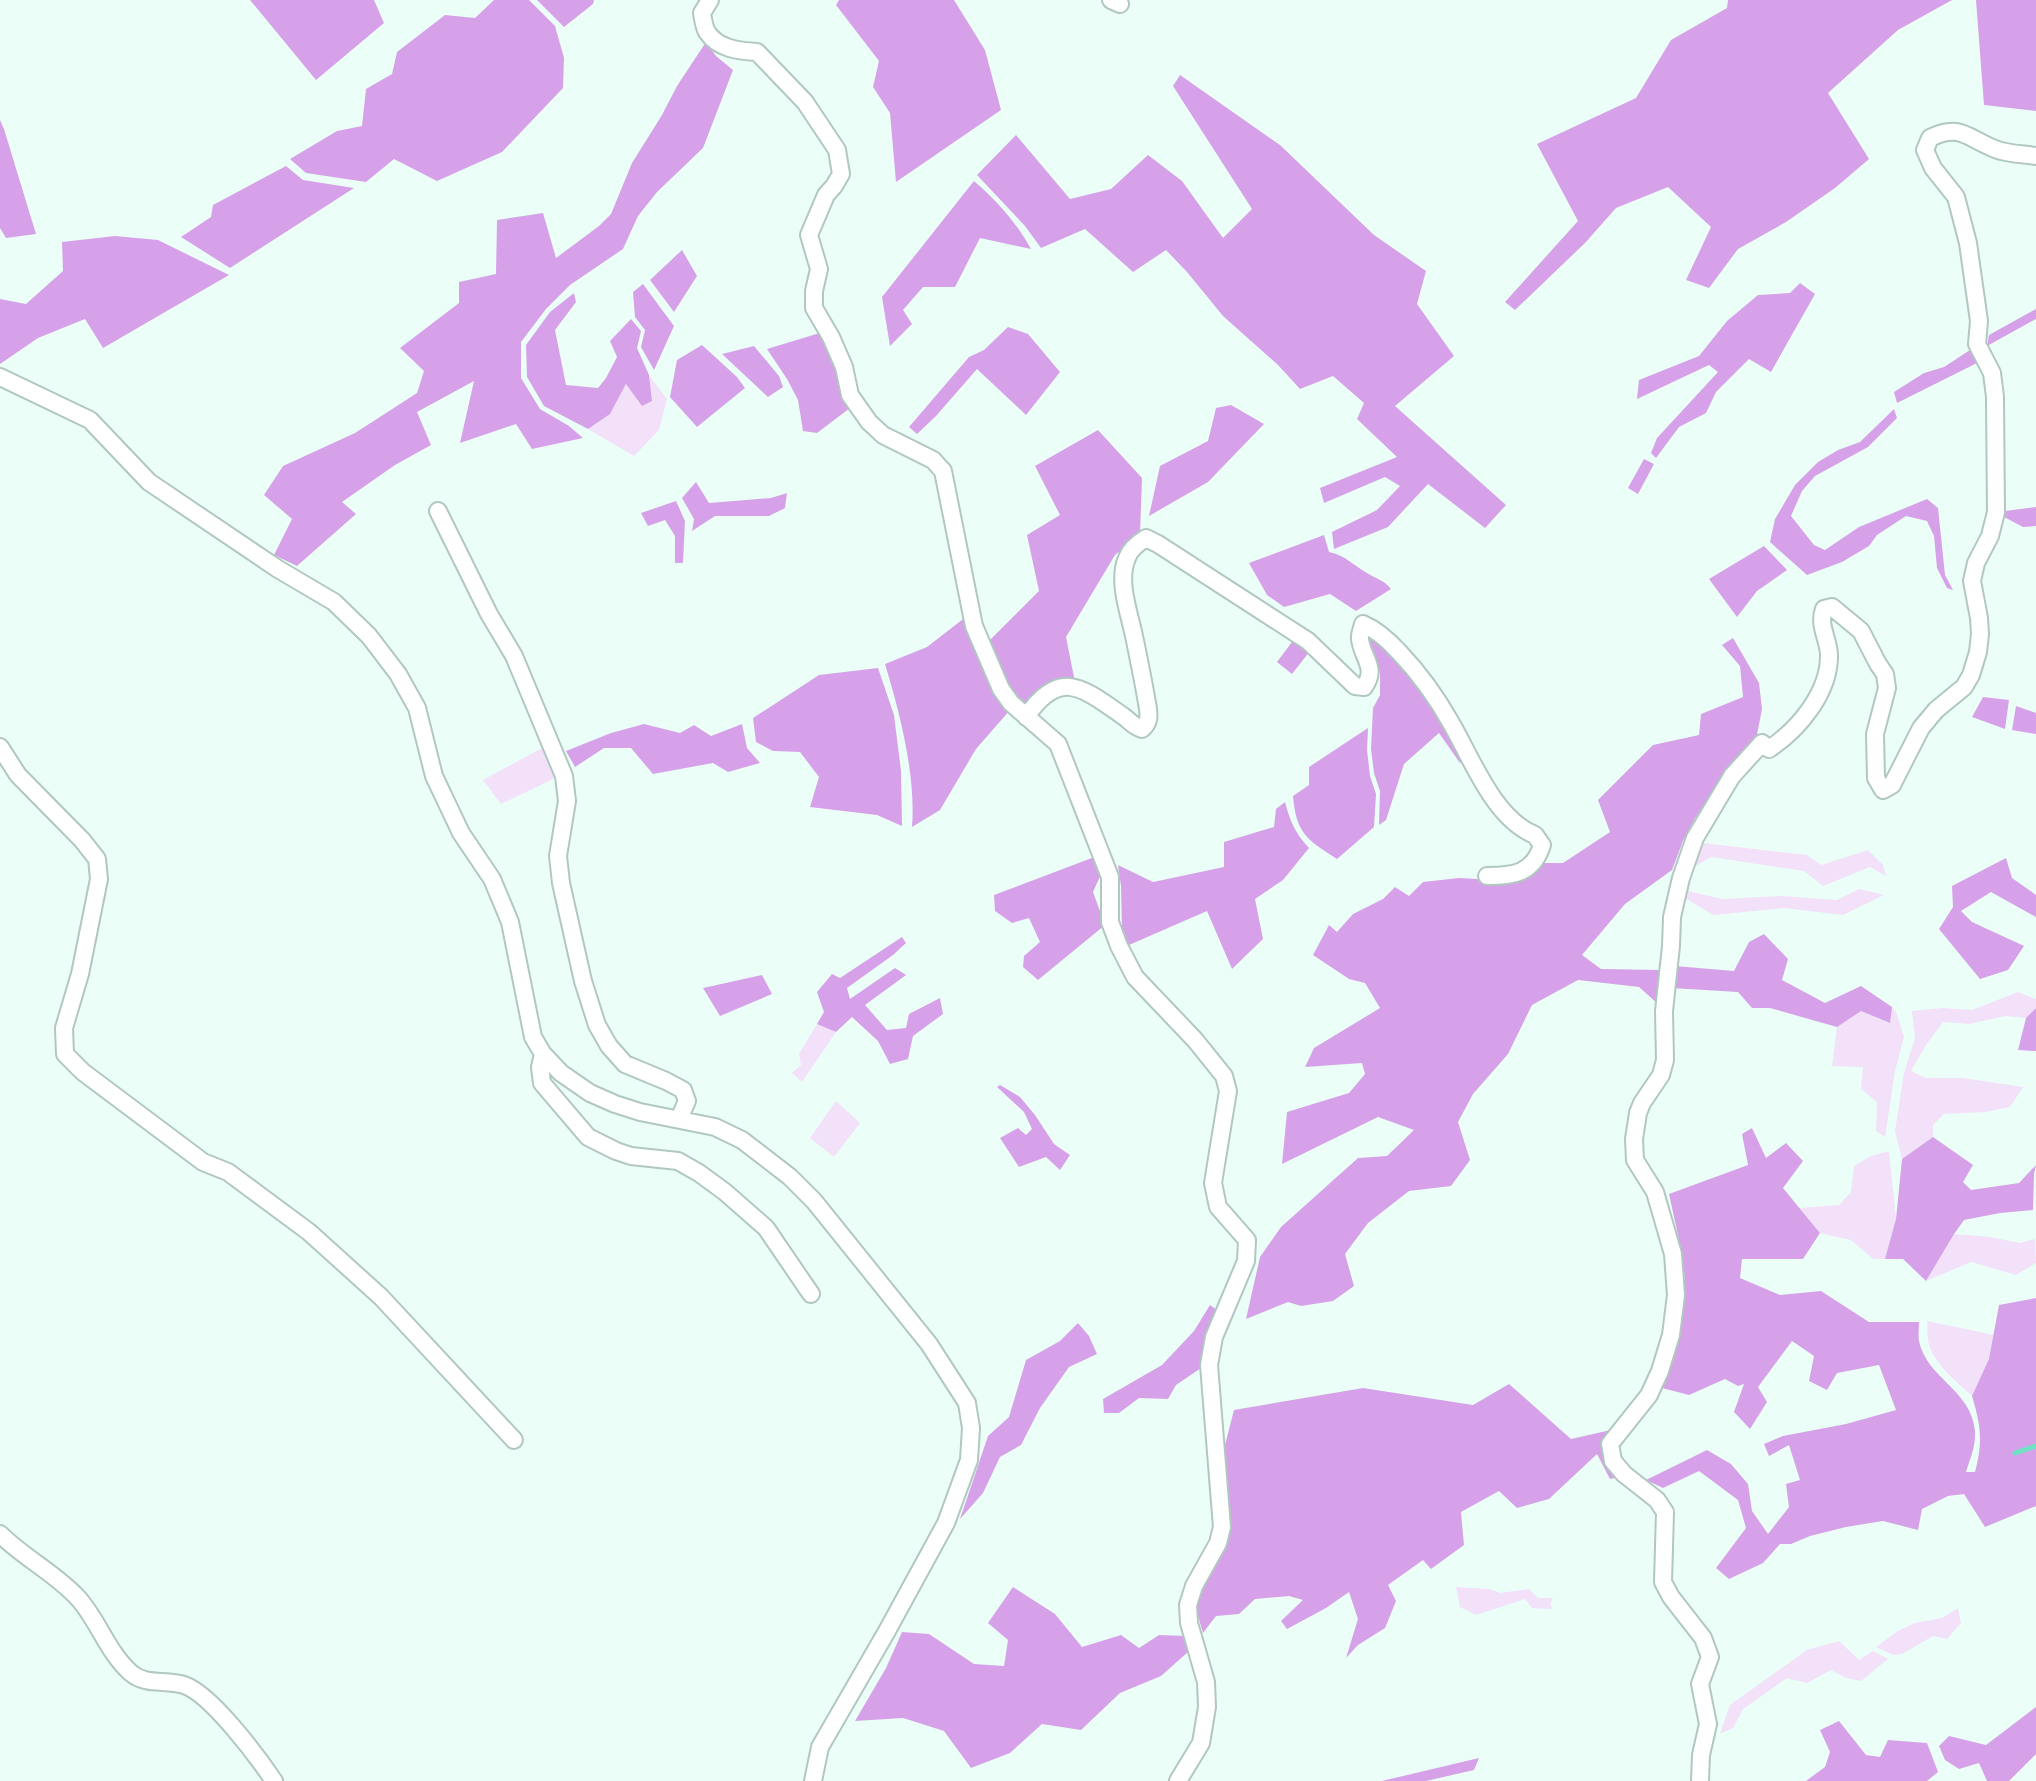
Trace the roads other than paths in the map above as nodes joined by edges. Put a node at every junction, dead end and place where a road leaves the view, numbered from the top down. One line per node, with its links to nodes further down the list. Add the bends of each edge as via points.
1 (710, 0): 5 (street, via 702,13 706,31 719,44 757,52 806,102 837,150 841,174 826,195 809,236 819,269 814,308 844,367 850,395 868,422 883,435 933,460 943,471 974,626 1001,688)
2 (2036, 156): 16 (street, via 1996,150 1962,133 1945,130 1930,138 1925,150 1956,197 1977,296 1977,345 1992,373 1995,397 1996,512 1972,581 1980,634 1971,675 1964,687 1921,728 1892,785 1883,790 1876,777 1875,734 1887,688 1885,674 1861,631 1832,607 1824,609 1820,619 1829,655 1821,690 1782,741 1769,749 1762,743 1732,776 1695,838 1672,917 1664,1011 1665,1059 1661,1075 1638,1113 1634,1139 1635,1160 1655,1192 1673,1254 1676,1295 1671,1335 1660,1371 1649,1395 1611,1444 1613,1461 1665,1512 1663,1582 1703,1638 1710,1657 1700,1684 1708,1724)
3 (0, 377): 8 (street, via 90,420 149,482 334,602 369,636 398,674 417,708 435,776 461,833 492,879 510,922 533,1037)
4 (438, 511): 9 (street, via 514,656 564,776 567,801 558,856 561,883 597,1025 625,1065 683,1090 687,1101)
5 (1026, 717): 7 (street, via 1053,688 1068,686 1083,690 1136,728 1146,725 1148,709 1123,577 1130,552 1146,538 1308,641 1355,686 1364,687 1369,680 1370,667 1359,638 1363,624 1395,648 1415,669 1450,721 1488,790 1515,823 1536,834 1542,845 1538,856 1516,875); 15 (street, via 1058,744 1110,877 1110,922 1135,977 1210,1058 1224,1076 1228,1091 1214,1183 1218,1207 1247,1240 1246,1261 1214,1337 1209,1365 1221,1527 1218,1543 1188,1605 1189,1623 1206,1682 1207,1707 1201,1743)
6 (0, 747): 11 (street, via 18,775 97,859 99,879 80,974 64,1028 65,1054 83,1072 203,1162 228,1172 309,1232 381,1297)
7 (1487, 876)
8 (543, 1054): 9 (street, via 561,1073 598,1097 640,1112); 10 (street, via 543,1083 588,1137 631,1156 678,1161 699,1173 766,1228)
9 (679, 1119): 14 (street, via 715,1127 742,1140 790,1177 814,1201 929,1344 967,1403 971,1428 969,1460 946,1523 820,1747)
10 (811, 1294)
11 (514, 1440)
12 (0, 1534): 13 (street, via 78,1599 132,1674 149,1681 186,1685 205,1698)
13 (274, 1781)
14 (813, 1781)
15 (1178, 1781)
16 (1700, 1781)

